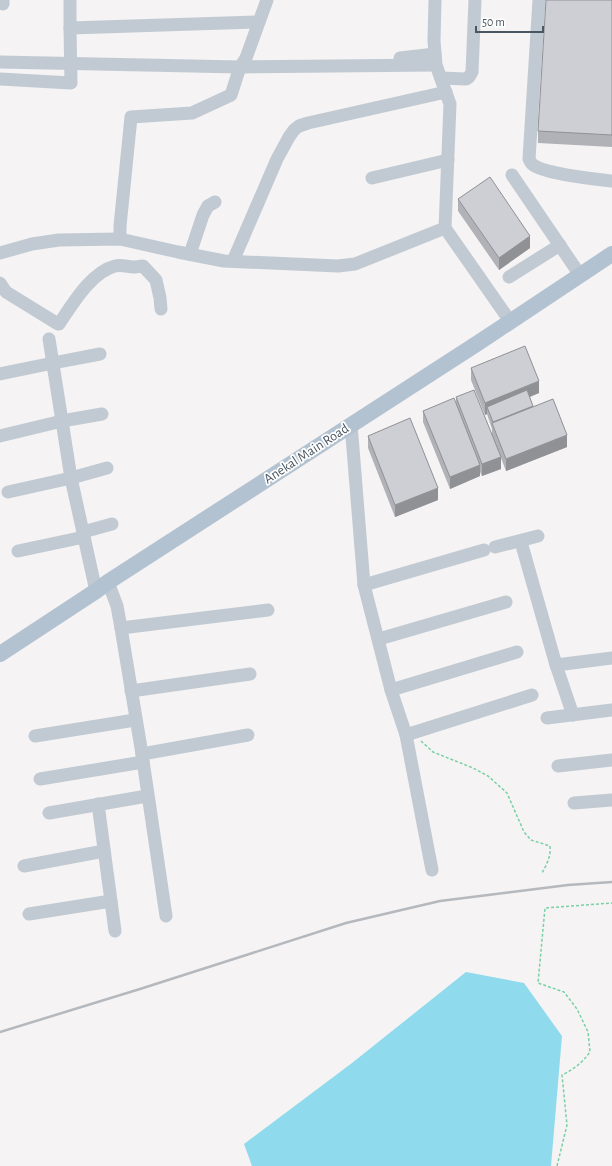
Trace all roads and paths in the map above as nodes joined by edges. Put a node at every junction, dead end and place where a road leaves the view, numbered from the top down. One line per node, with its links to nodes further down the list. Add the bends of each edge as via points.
1 (70, 0): 7 (street)
2 (267, 0): 6 (street)
3 (435, 0): 8 (street)
4 (475, 0): 12 (street, via 472,72 466,79)
5 (539, 0): 18 (street, via 529,159 531,164 541,169 578,177)
6 (259, 22): 7 (street); 10 (street)
7 (70, 28): 11 (street)
8 (436, 60): 10 (street); 12 (street)
9 (0, 62): 11 (street)
10 (243, 63): 11 (street); 21 (street, via 231,95 225,98 192,113 131,117)
11 (71, 64): 13 (street, via 71,83)
12 (441, 78): 14 (street)
13 (0, 79)
14 (446, 92): 15 (street, via 450,104); 27 (street, via 299,126 289,137 277,159)
15 (448, 160): 17 (street); 20 (street)
16 (512, 175): 22 (street)
17 (372, 178)
18 (612, 180)
19 (215, 202): 25 (street, via 208,206 203,215)
20 (445, 228): 27 (street, via 355,264 338,266); 33 (street)
21 (120, 239): 23 (street); 24 (street, via 59,240)
22 (560, 245): 29 (street); 30 (street)
23 (159, 248): 25 (street); 28 (street)
24 (0, 252)
25 (190, 254): 27 (street)
26 (612, 254): 29 (main road, Anekal Main Road)
27 (233, 261)
28 (143, 266): 31 (street, via 116,265 103,271 81,292 59,324 6,292); 32 (street, via 156,280)
29 (580, 275): 33 (main road, Anekal Main Road)
30 (509, 277)
31 (0, 283)
32 (161, 309)
33 (510, 321): 40 (main road, Anekal Main Road)
34 (49, 339): 36 (street)
35 (100, 354): 36 (street)
36 (53, 363): 37 (street); 39 (street)
37 (0, 374)
38 (102, 414): 39 (street)
39 (62, 420): 41 (street); 43 (street)
40 (351, 424): 50 (street); 51 (main road, Anekal Main Road)
41 (0, 436)
42 (107, 468): 43 (street)
43 (71, 478): 44 (street); 46 (street)
44 (8, 492)
45 (112, 524): 46 (street)
46 (83, 534): 49 (street); 51 (street)
47 (538, 536): 48 (street)
48 (521, 542): 50 (street, via 490,548); 59 (street)
49 (18, 551)
50 (364, 585): 55 (street)
51 (102, 587): 54 (street, via 116,606); 57 (main road, Anekal Main Road)
52 (506, 602): 55 (street)
53 (268, 610): 54 (street)
54 (121, 628): 62 (street)
55 (379, 640): 61 (street)
56 (517, 652): 61 (street)
57 (0, 654)
58 (612, 658): 59 (street)
59 (556, 665): 65 (street)
60 (250, 674): 62 (street)
61 (391, 690): 68 (street)
62 (130, 691): 67 (street)
63 (532, 695): 68 (street)
64 (612, 710): 65 (street)
65 (573, 715): 66 (street)
66 (547, 718)
67 (135, 720): 70 (street); 71 (street)
68 (409, 734): 82 (street); 83 (path, via 433,752 488,776 507,793 524,832 531,840 550,846 549,859)
69 (248, 735): 71 (street)
70 (35, 736)
71 (142, 758): 74 (street); 75 (street)
72 (612, 760): 73 (street)
73 (558, 766)
74 (40, 778)
75 (148, 796): 78 (street); 87 (street)
76 (612, 800): 77 (street)
77 (574, 803)
78 (98, 804): 79 (street); 80 (street)
79 (49, 813)
80 (104, 851): 81 (street); 84 (street)
81 (24, 866)
82 (432, 870)
83 (542, 873)
84 (111, 901): 86 (street); 88 (street)
85 (612, 903): 89 (path, via 545,908 538,983 564,992 577,1009 588,1032 590,1052 573,1070 562,1075 567,1125)
86 (29, 914)
87 (166, 916)
88 (115, 931)
89 (557, 1166)

